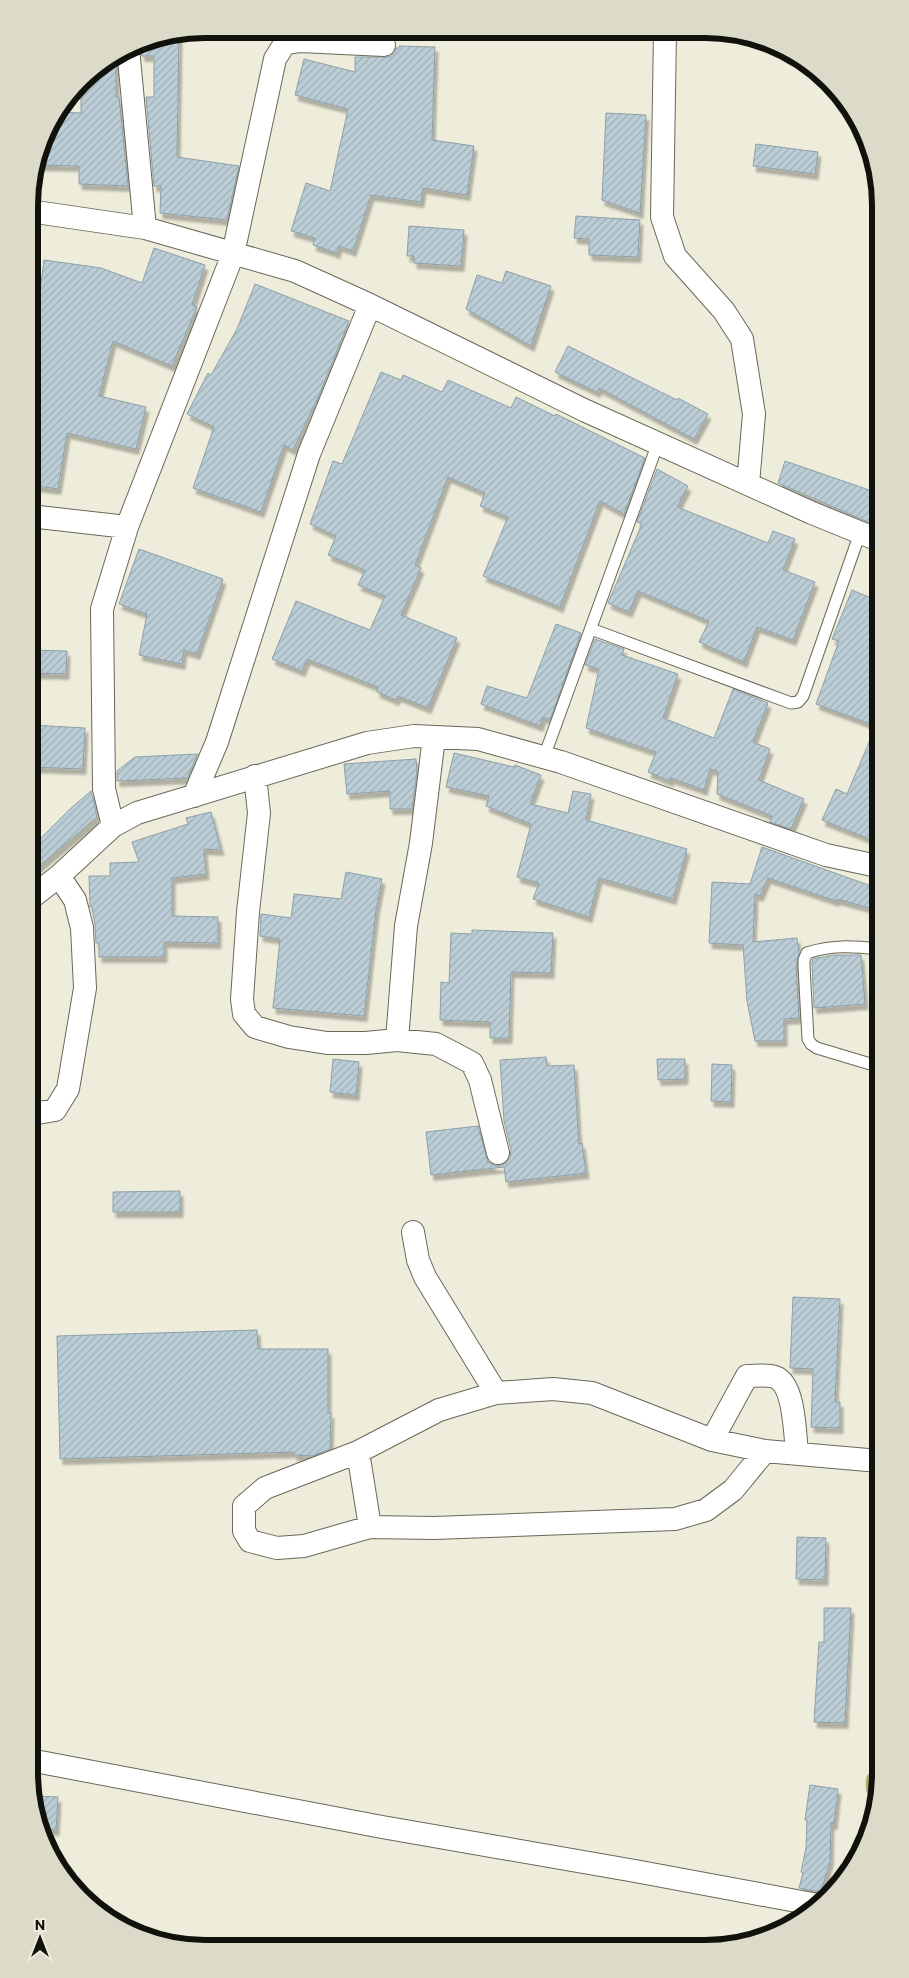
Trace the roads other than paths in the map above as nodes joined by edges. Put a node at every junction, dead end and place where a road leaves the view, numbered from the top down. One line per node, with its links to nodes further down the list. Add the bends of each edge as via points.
1 (665, 38): 9 (street, via 662,216 675,256 724,311 742,339 754,414)
2 (384, 45): 6 (street, via 285,43 275,59)
3 (129, 56): 5 (street)
4 (38, 212): 5 (street)
5 (145, 228): 6 (street)
6 (234, 254): 7 (street, via 295,271); 11 (street)
7 (370, 305): 8 (street); 17 (street, via 309,454 217,742)
8 (658, 443): 9 (street); 13 (lane)
9 (748, 484): 12 (street)
10 (38, 517): 11 (street)
11 (127, 527): 18 (street, via 102,609 104,790)
12 (868, 536): 13 (lane, via 798,702 791,703)
13 (591, 629): 15 (lane)
14 (434, 737): 15 (street, via 478,739); 16 (street, via 414,736 367,743); 23 (street, via 406,926)
15 (544, 757): 19 (street, via 826,855)
16 (255, 776): 17 (street); 23 (street, via 259,814 247,931 242,999 244,1014 255,1027 289,1037 327,1043)
17 (194, 796): 18 (street, via 137,814)
18 (113, 826): 20 (street)
19 (872, 865)
20 (59, 876): 21 (street); 25 (street, via 75,900 82,928 85,988 68,1089 55,1110)
21 (38, 892)
22 (872, 948): 24 (lane, via 832,947 807,953 804,960 808,1039 811,1044)
23 (397, 1040): 26 (street, via 436,1044 472,1063 480,1080)
24 (871, 1064)
25 (38, 1113)
26 (498, 1153)
27 (413, 1232): 28 (street, via 425,1277)
28 (496, 1393): 29 (street, via 553,1389 592,1393); 31 (street, via 439,1410)
29 (712, 1440): 30 (street); 32 (street, via 747,1376 775,1377 783,1383 792,1403)
30 (765, 1451): 32 (street); 34 (street, via 733,1490 706,1510 675,1519 434,1528)
31 (358, 1452): 34 (street); 34 (street, via 265,1488 244,1506 244,1531 250,1541 277,1548 304,1546)
32 (797, 1454): 33 (street)
33 (871, 1460)
34 (370, 1527)
35 (38, 1762): 36 (street, via 372,1826)
36 (809, 1903)

